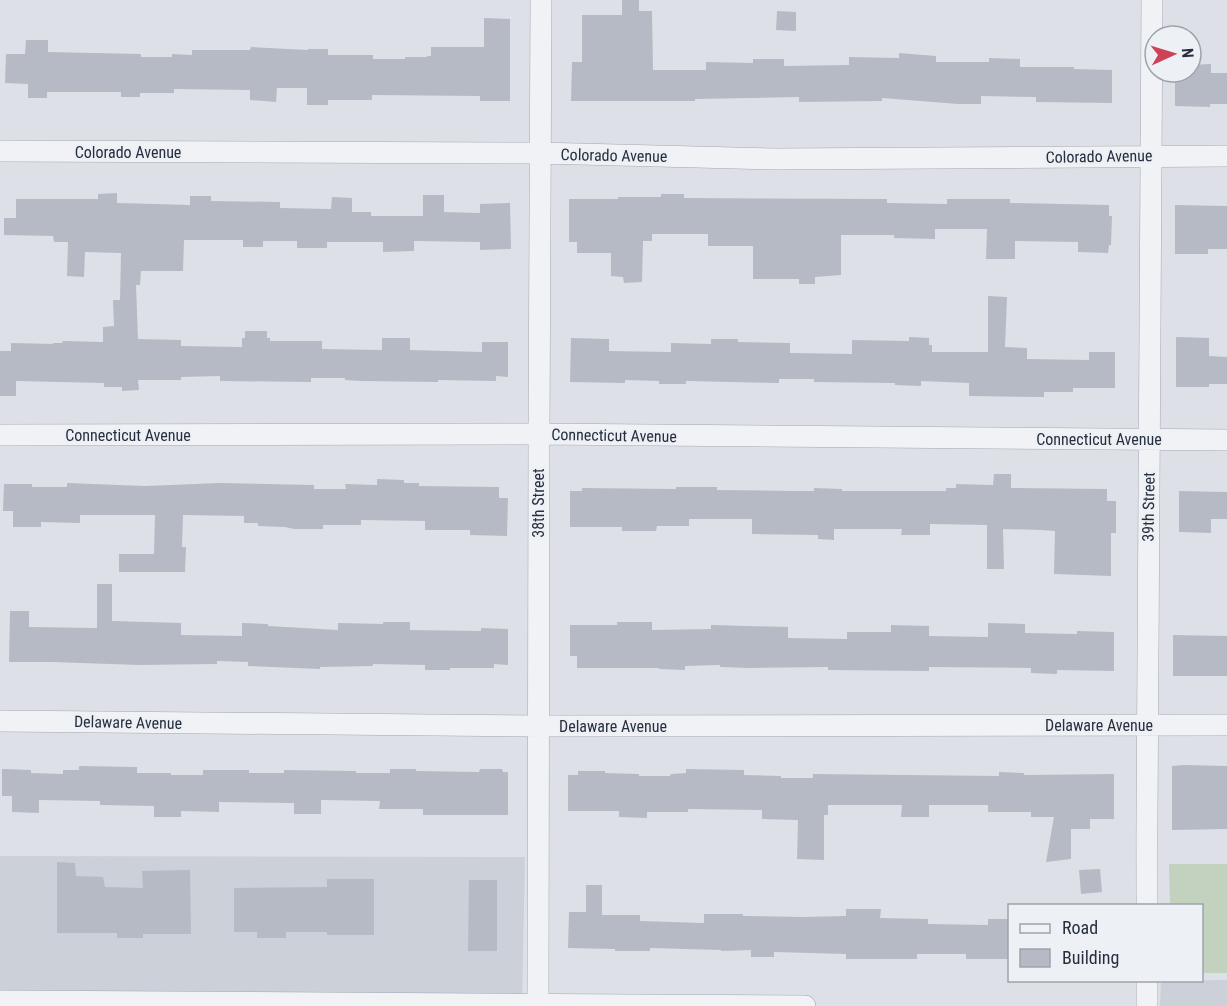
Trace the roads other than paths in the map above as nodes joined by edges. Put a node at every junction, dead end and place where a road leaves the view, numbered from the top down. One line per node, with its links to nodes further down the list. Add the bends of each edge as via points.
1 (541, 0): 4 (street, 38th Street)
2 (1152, 0): 5 (street, 39th Street)
3 (0, 151): 4 (street, Colorado Avenue)
4 (540, 153): 5 (street, Colorado Avenue, via 776,159); 7 (street, 38th Street)
5 (1152, 156): 6 (street, Colorado Avenue); 9 (street, 39th Street)
6 (1227, 156)
7 (538, 434): 8 (street, Connecticut Avenue); 9 (street, Connecticut Avenue); 14 (street, 38th Street)
8 (0, 435)
9 (1149, 440): 10 (street, Connecticut Avenue); 12 (street, 39th Street)
10 (1227, 440)
11 (0, 720): 14 (street, Delaware Avenue)
12 (1146, 725): 13 (street, Delaware Avenue); 14 (street, Delaware Avenue); 15 (street, 39th Street)
13 (1227, 725)
14 (538, 726): 18 (street, 38th Street)
15 (1147, 904)
16 (1147, 982): 20 (street)
17 (0, 1001): 18 (street)
18 (538, 1005): 19 (street)
19 (805, 1006)
20 (1147, 1006)

